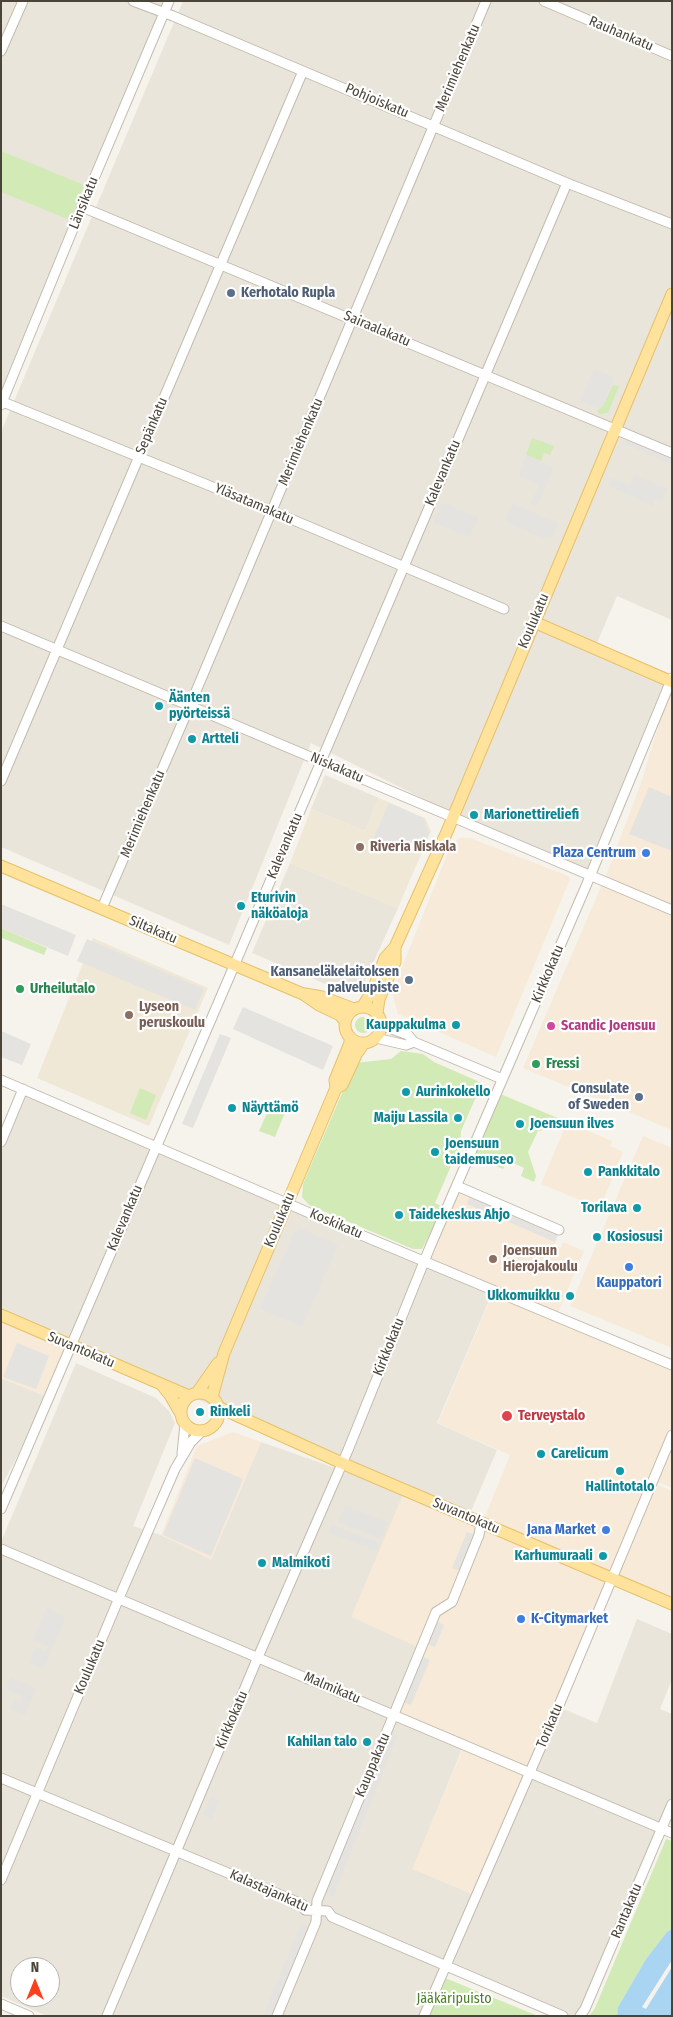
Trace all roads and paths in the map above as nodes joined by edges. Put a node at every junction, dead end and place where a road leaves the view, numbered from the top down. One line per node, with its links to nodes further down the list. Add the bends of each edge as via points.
1 (23, 1): 7 (street)
2 (133, 1): 6 (street, Pohjoiskatu)
3 (169, 1): 6 (street, Länsikatu)
4 (486, 1): 10 (street, Merimiehenkatu)
5 (544, 1): 8 (street, Rauhankatu)
6 (165, 12): 9 (street, Pohjoiskatu); 12 (street, Länsikatu)
7 (1, 52)
8 (672, 56)
9 (303, 70): 10 (street, Pohjoiskatu); 14 (street, Sepänkatu)
10 (434, 125): 11 (street, Pohjoiskatu); 16 (street, Merimiehenkatu)
11 (567, 182): 13 (street, Pohjoiskatu); 17 (street, Kalevankatu)
12 (82, 207): 14 (street, Sairaalakatu); 18 (street, Länsikatu)
13 (672, 224)
14 (221, 264): 16 (street, Sairaalakatu); 21 (street, Sepänkatu)
15 (672, 294): 19 (main road, Koulukatu)
16 (352, 319): 17 (street, Sairaalakatu); 22 (street, Merimiehenkatu)
17 (484, 375): 19 (street, Sairaalakatu); 23 (street, Kalevankatu)
18 (2, 403): 21 (street, Yläsatamakatu)
19 (614, 429): 20 (street, Sairaalakatu); 25 (main road, Koulukatu)
20 (672, 453)
21 (139, 457): 22 (street, Yläsatamakatu); 27 (street, Sepänkatu)
22 (272, 511): 23 (street, Yläsatamakatu); 29 (street, Merimiehenkatu)
23 (404, 568): 24 (street, Yläsatamakatu); 30 (street, Kalevankatu)
24 (504, 609)
25 (534, 622): 28 (main road); 32 (main road, Koulukatu)
26 (1, 626): 27 (street, Niskakatu)
27 (58, 650): 29 (street, Niskakatu); 31 (street, Sepänkatu)
28 (671, 680): 34 (street, Kirkkokatu)
29 (190, 706): 30 (street, Niskakatu); 35 (street, Merimiehenkatu)
30 (321, 761): 32 (street, Niskakatu); 38 (street, Kalevankatu)
31 (1, 780)
32 (453, 817): 34 (street, Niskakatu); 37 (main road, Koulukatu)
33 (1, 866): 35 (main road, Siltakatu)
34 (590, 876): 36 (street, Niskakatu); 48 (street, Kirkkokatu)
35 (102, 908): 38 (main road, Siltakatu)
36 (672, 910)
37 (394, 947): 40 (main road, Koulukatu, via 385,958 373,990); 41 (main road, Koulukatu, via 395,962 379,999)
38 (234, 965): 39 (main road, Siltakatu); 53 (street, Kalevankatu)
39 (303, 994): 40 (main road, Siltakatu); 42 (main road, Siltakatu)
40 (359, 1007): 41 (main road, via 368,1007); 42 (main road, via 348,1014)
41 (377, 1013): 43 (main road)
42 (345, 1021): 44 (main road)
43 (382, 1025): 45 (main road); 46 (street, via 408,1035)
44 (350, 1037): 47 (main road); 50 (main road, Koulukatu, via 335,1080)
45 (376, 1038): 46 (street, via 406,1045); 47 (main road)
46 (414, 1042): 48 (street)
47 (364, 1043): 50 (main road, Koulukatu, via 342,1085)
48 (502, 1079): 54 (street, Kirkkokatu)
49 (1, 1080): 51 (street, Koskikatu)
50 (336, 1088): 55 (main road, Koulukatu)
51 (23, 1089): 52 (street); 53 (street, Koskikatu)
52 (1, 1142)
53 (156, 1147): 55 (street, Koskikatu); 59 (street, Kalevankatu)
54 (457, 1186): 56 (street); 57 (street, Kirkkokatu)
55 (287, 1203): 57 (street, Koskikatu); 60 (main road, Koulukatu)
56 (559, 1230)
57 (425, 1262): 61 (street, Koskikatu); 71 (street, Kirkkokatu)
58 (1, 1315): 59 (main road, Suvantokatu)
59 (72, 1345): 62 (main road, Suvantokatu); 72 (street, Kalevankatu)
60 (224, 1353): 63 (main road, Koulukatu); 64 (main road, Koulukatu)
61 (672, 1365)
62 (162, 1384): 63 (main road, Suvantokatu); 65 (main road)
63 (193, 1395): 64 (main road, via 205,1393); 65 (main road, via 182,1406)
64 (215, 1402): 66 (main road, via 218,1416); 67 (main road, Suvantokatu)
65 (183, 1419): 68 (main road, via 195,1430); 70 (street, Koulukatu)
66 (215, 1424): 67 (main road, Suvantokatu, via 231,1422); 68 (main road)
67 (262, 1426): 71 (main road, Suvantokatu)
68 (203, 1430): 70 (street, Koulukatu)
69 (672, 1435): 75 (street, Torikatu)
70 (182, 1456): 76 (street, Koulukatu)
71 (342, 1463): 73 (main road, Suvantokatu); 78 (street, Kirkkokatu)
72 (1, 1509)
73 (482, 1523): 75 (main road, Suvantokatu); 79 (street, Kauppakatu, via 452,1602 436,1612)
74 (1, 1549): 76 (street, Malmikatu)
75 (612, 1578): 77 (main road, Suvantokatu); 80 (street, Torikatu)
76 (119, 1598): 78 (street, Malmikatu); 82 (street, Koulukatu)
77 (672, 1604)
78 (258, 1657): 79 (street, Malmikatu); 86 (street, Kirkkokatu)
79 (394, 1715): 80 (street, Malmikatu); 88 (street, Kauppakatu, via 317,1901)
80 (530, 1772): 84 (street, Malmikatu); 89 (street, Torikatu)
81 (1, 1778): 82 (street, Kalastajankatu)
82 (37, 1793): 86 (street, Kalastajankatu); 87 (street, Koulukatu)
83 (672, 1804): 84 (street, Rantakatu)
84 (662, 1828): 85 (street, Malmikatu); 96 (street, Rantakatu)
85 (672, 1832)
86 (177, 1852): 88 (street, Kalastajankatu, via 302,1904 305,1910); 92 (street, Kirkkokatu)
87 (1, 1880)
88 (316, 1911): 89 (street, Kalastajankatu, via 328,1911 332,1917); 93 (street, Kauppakatu, via 316,1922)
89 (446, 1966): 94 (street, Torikatu); 95 (street, Kalastajankatu)
90 (1, 2004): 91 (street)
91 (29, 2016)
92 (107, 2016)
93 (277, 2016)
94 (424, 2016)
95 (563, 2016)
96 (580, 2016)

